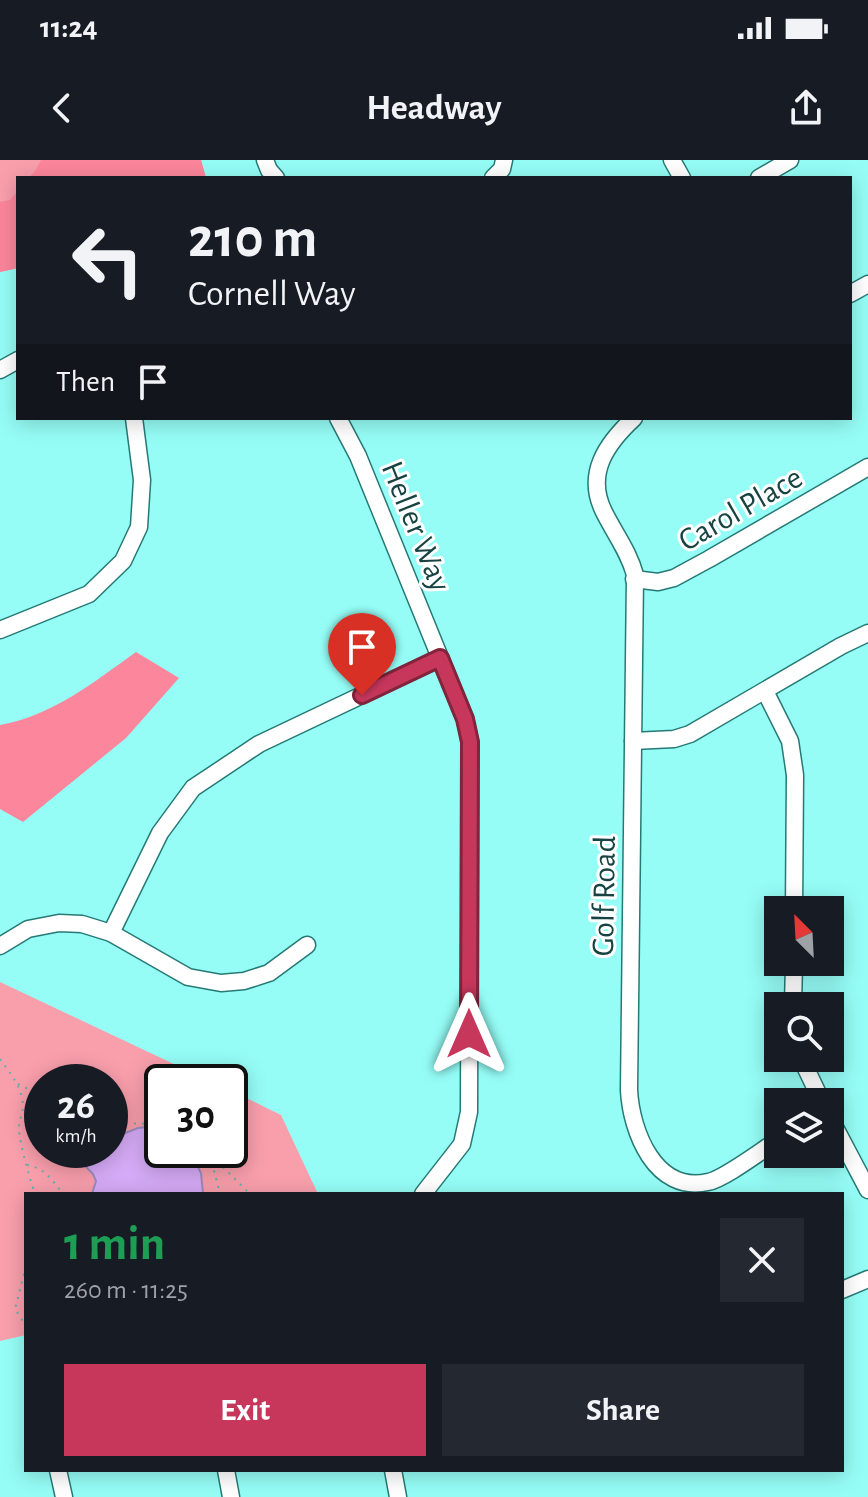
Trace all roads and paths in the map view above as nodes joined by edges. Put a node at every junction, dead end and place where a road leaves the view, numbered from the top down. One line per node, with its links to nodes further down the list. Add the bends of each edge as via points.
1 (790, 160): 2 (street)
2 (762, 176)
3 (134, 420): 8 (street, via 142,480 139,527 123,561 89,594)
4 (339, 420): 10 (street, Heller Way)
5 (632, 420): 7 (street, Golf Road, via 603,453 598,490 632,562)
6 (868, 467): 7 (street, Carol Place, via 674,578)
7 (634, 579): 12 (street, Golf Road)
8 (0, 630)
9 (868, 633): 11 (street)
10 (440, 658): 14 (street, via 259,744 193,788 160,833); 32 (street, Heller Way, via 470,742 469,1112 462,1144)
11 (765, 691): 12 (street, via 690,734); 13 (street, via 790,741 795,775)
12 (633, 741): 21 (street, Golf Road, via 629,1090 634,1125 658,1167 686,1183 714,1180)
13 (794, 896)
14 (111, 933): 15 (street, via 188,977 221,983 269,973); 16 (street, via 59,923 28,929)
15 (307, 945)
16 (0, 946)
17 (0, 1059): 18 (path)
18 (17, 1083): 19 (path); 22 (path)
19 (24, 1087)
20 (844, 1145): 27 (street)
21 (764, 1149)
22 (24, 1155)
23 (27, 1168): 28 (path)
24 (39, 1168): 29 (path)
25 (214, 1168): 30 (path)
26 (224, 1168): 31 (path)
27 (868, 1190)
28 (34, 1192)
29 (61, 1192)
30 (220, 1192)
31 (248, 1192)
32 (425, 1192)
33 (24, 1274): 36 (path, via 15,1309)
34 (868, 1279): 35 (street)
35 (844, 1289)
36 (24, 1323)
37 (58, 1472): 40 (street)
38 (226, 1472): 41 (street)
39 (393, 1472): 42 (street)
40 (64, 1497)
41 (231, 1497)
42 (398, 1497)

